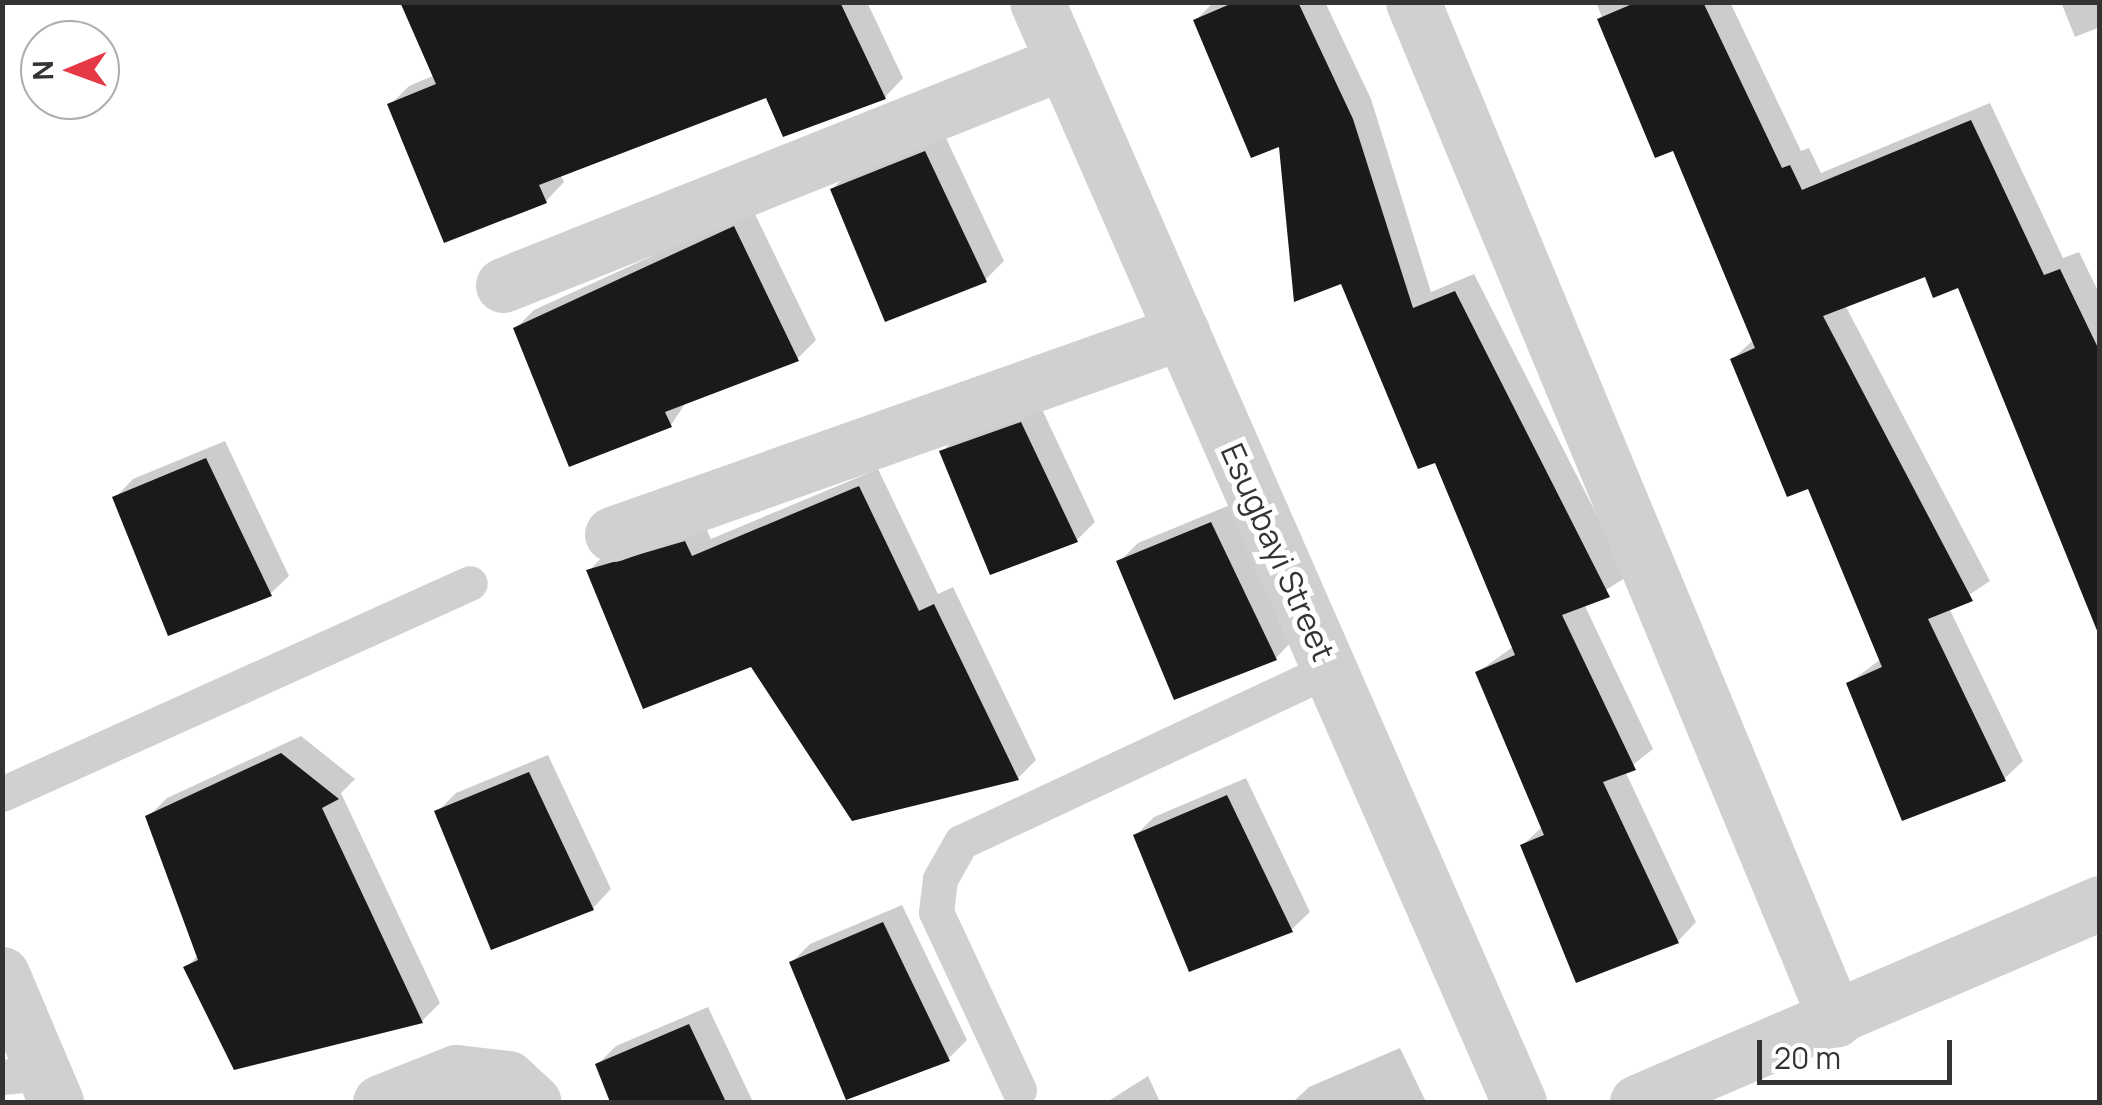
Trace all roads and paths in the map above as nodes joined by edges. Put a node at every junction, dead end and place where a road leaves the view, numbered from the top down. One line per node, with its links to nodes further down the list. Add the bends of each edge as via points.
1 (1037, 2): 3 (street, Esugbayi Street)
2 (1413, 2): 12 (street)
3 (1063, 62): 4 (street); 5 (street, Esugbayi Street)
4 (503, 285)
5 (1182, 332): 6 (street); 8 (street, Esugbayi Street)
6 (612, 534)
7 (470, 583): 9 (lane)
8 (1329, 670): 14 (lane, via 961,842 940,879 936,912); 17 (street, Esugbayi Street)
9 (2, 794)
10 (2100, 903): 12 (street)
11 (2, 974): 13 (street)
12 (1836, 1020): 18 (street)
13 (34, 1084)
14 (1020, 1090)
15 (380, 1102): 16 (street, via 456,1072 508,1078)
16 (534, 1102)
17 (1519, 1102)
18 (1637, 1102)

